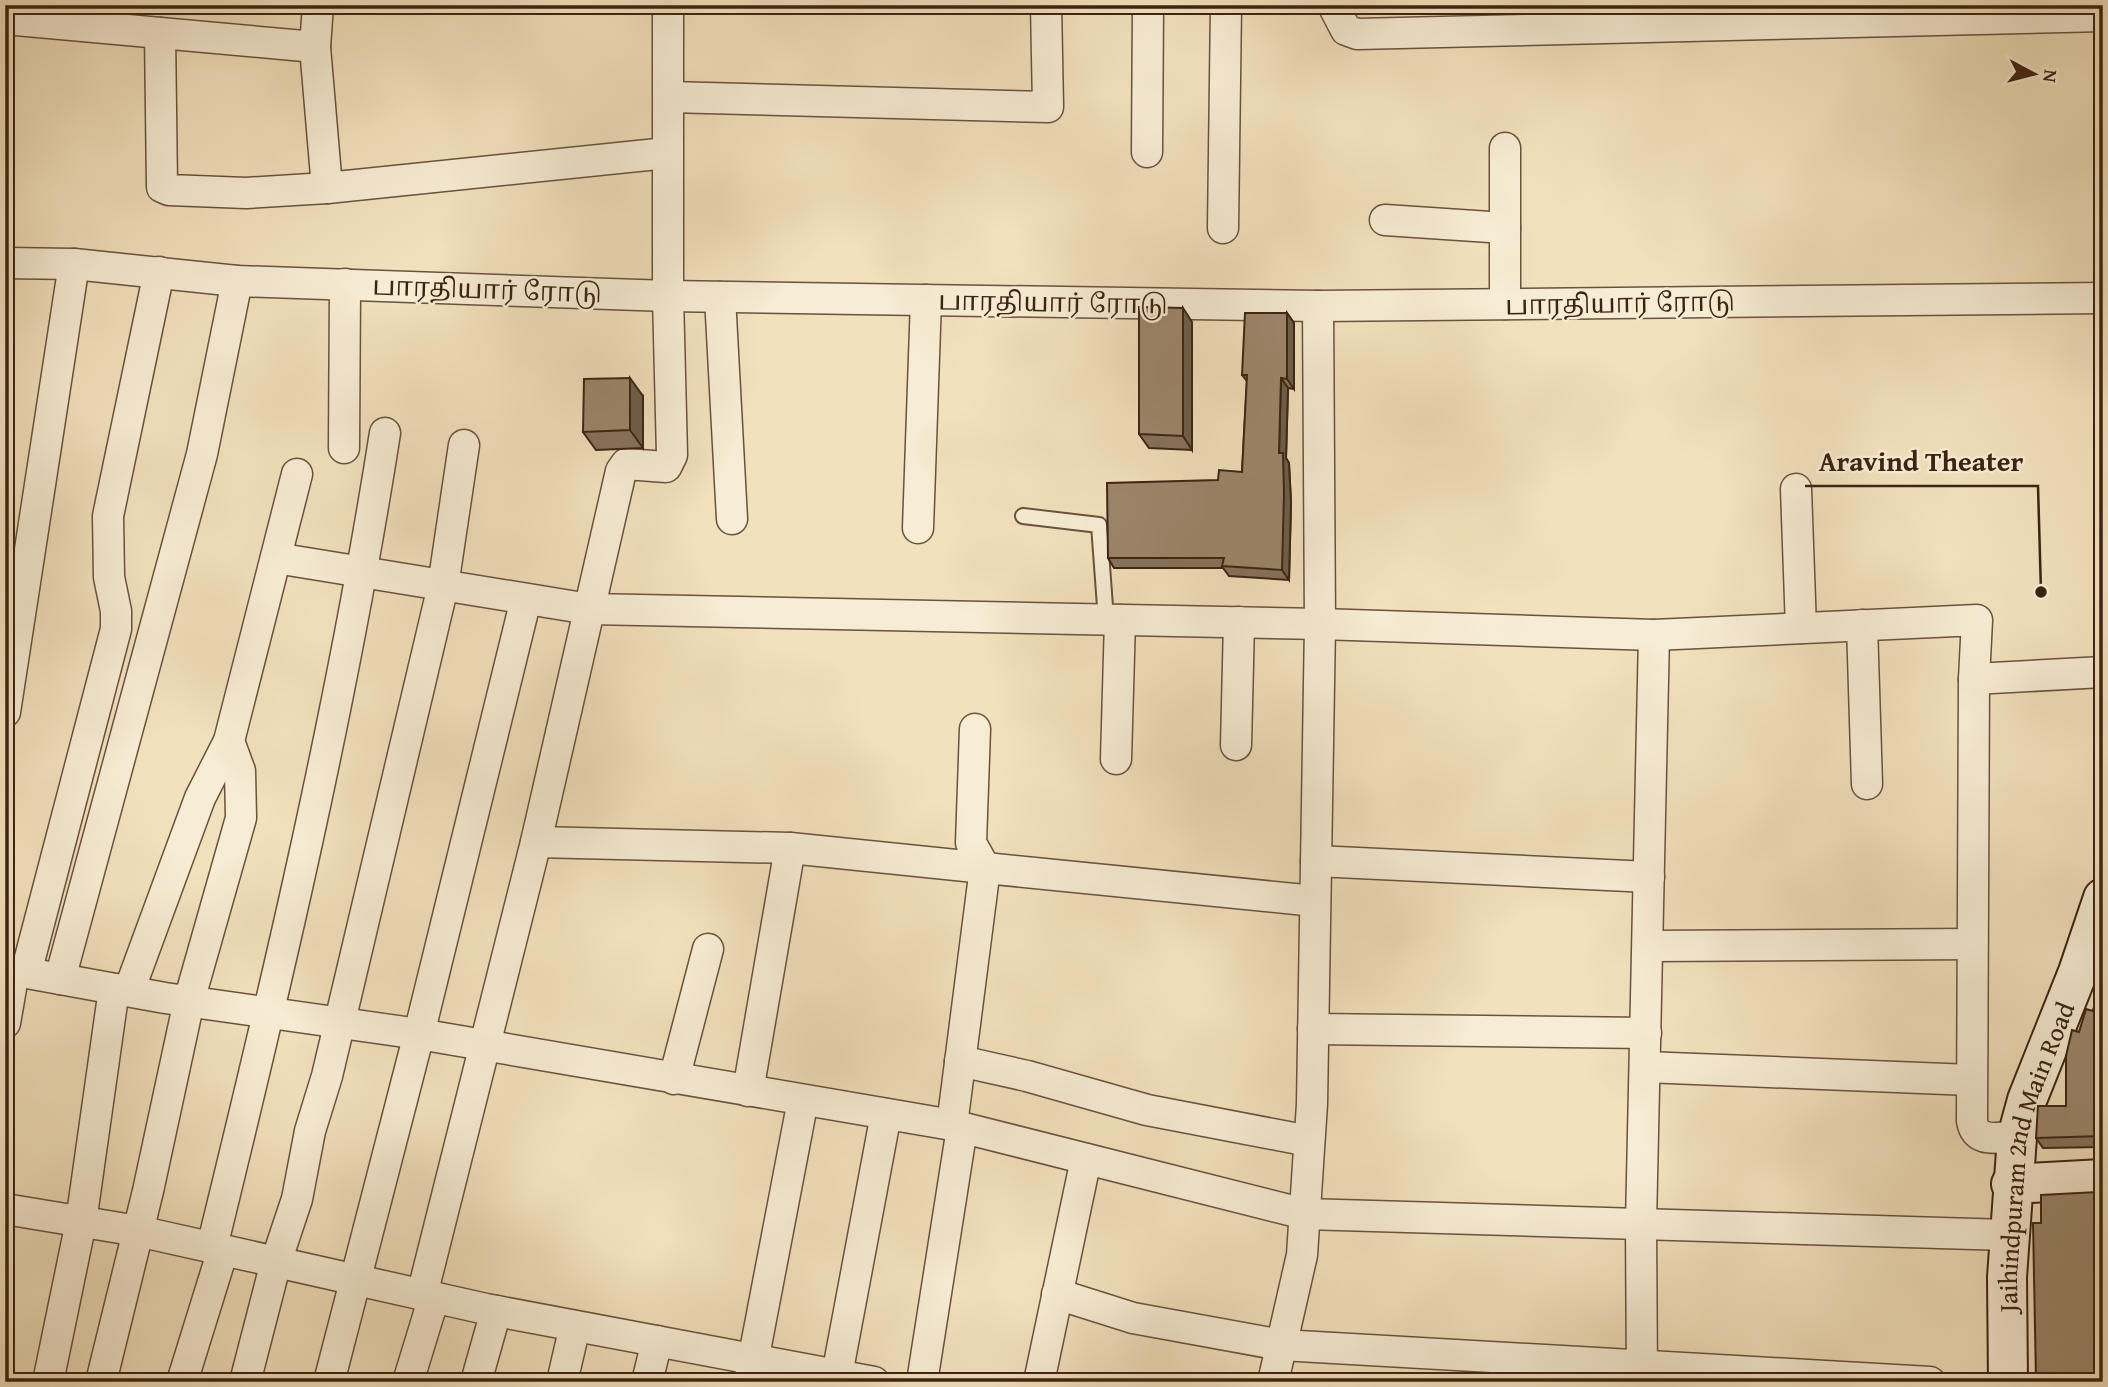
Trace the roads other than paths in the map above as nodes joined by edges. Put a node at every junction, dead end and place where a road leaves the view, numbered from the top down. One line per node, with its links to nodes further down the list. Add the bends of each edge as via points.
1 (318, 5): 10 (street)
2 (668, 5): 11 (street)
3 (1046, 5): 11 (street, via 1048,107)
4 (1148, 5): 13 (street)
5 (1226, 5): 17 (street)
6 (1333, 5): 7 (street, via 1346,30 1357,34)
7 (2103, 16)
8 (5, 19): 9 (street)
9 (160, 33): 10 (street); 15 (street, via 162,187 246,193)
10 (315, 47): 15 (street)
11 (669, 97): 14 (street)
12 (1505, 148): 18 (street)
13 (1147, 152)
14 (667, 153): 15 (street); 24 (street)
15 (327, 188)
16 (1385, 220): 18 (street)
17 (1223, 228)
18 (1505, 228): 28 (street)
19 (5, 263): 20 (street, பாரதியார் ரோடு)
20 (74, 264): 21 (street, பாரதியார் ரோடு); 51 (street)
21 (159, 272): 22 (street, பாரதியார் ரோடு); 67 (street, via 108,516 107,558 116,629)
22 (237, 281): 23 (street, பாரதியார் ரோடு); 68 (street, via 202,454)
23 (345, 284): 24 (street, பாரதியார் ரோடு); 32 (street)
24 (668, 296): 25 (street, பாரதியார் ரோடு); 42 (street, via 670,462 661,468 623,467)
25 (720, 297): 27 (street, பாரதியார் ரோடு); 36 (street)
26 (2103, 298): 28 (street, பாரதியார் ரோடு)
27 (926, 300): 29 (street, பாரதியார் ரோடு); 37 (street)
28 (1505, 304): 29 (street, பாரதியார் ரோடு)
29 (1318, 306): 45 (street)
30 (385, 433): 39 (street)
31 (464, 445): 40 (street)
32 (344, 448)
33 (297, 474): 38 (street)
34 (1796, 489): 47 (street)
35 (1023, 516): 43 (lane, via 1100,525)
36 (732, 519)
37 (918, 528)
38 (276, 558): 39 (street); 53 (street)
39 (363, 574): 40 (street); 71 (street)
40 (443, 586): 41 (street); 73 (street)
41 (526, 599): 42 (street); 76 (street)
42 (589, 609): 43 (street); 57 (street)
43 (1113, 620): 44 (street); 55 (street)
44 (1240, 622): 45 (street); 54 (street)
45 (1320, 624): 48 (street); 59 (street)
46 (1861, 625): 47 (street); 50 (street, via 1977,620); 56 (street)
47 (1801, 628): 48 (street)
48 (1654, 635): 61 (street)
49 (2103, 672): 50 (street)
50 (1974, 679): 64 (street)
51 (5, 712)
52 (975, 729): 60 (street, via 971,843)
53 (229, 741): 69 (street, via 200,798); 70 (street, via 240,771 241,818)
54 (1236, 745)
55 (1116, 759)
56 (1867, 784)
57 (536, 842): 58 (street); 77 (street)
58 (790, 848): 60 (street); 82 (street)
59 (1316, 860): 61 (street); 63 (street)
60 (985, 868): 63 (street); 78 (street)
61 (1649, 877): 65 (street)
62 (2103, 898): 86 (street, Jaihindpuram 2nd Main Road)
63 (1315, 901): 74 (street)
64 (1972, 944): 65 (street); 81 (street)
65 (1648, 946): 75 (street)
66 (708, 950): 80 (street)
67 (15, 971): 68 (street); 72 (street)
68 (60, 979): 69 (street)
69 (122, 990): 70 (street); 93 (street)
70 (189, 1001): 71 (street); 95 (street)
71 (270, 1013): 73 (street); 97 (street)
72 (5, 1023)
73 (340, 1023): 76 (street); 98 (street, via 310,1131 297,1199)
74 (1313, 1029): 75 (street); 87 (street)
75 (1646, 1033): 79 (street)
76 (419, 1034): 77 (street); 99 (street)
77 (486, 1047): 80 (street); 101 (street)
78 (960, 1061): 85 (street); 87 (street, via 1208,1124)
79 (1645, 1067): 81 (street); 94 (street)
80 (674, 1079): 82 (street)
81 (1971, 1080): 86 (street, via 1976,1134 1981,1138)
82 (748, 1091): 83 (street)
83 (803, 1100): 84 (street); 106 (street)
84 (886, 1114): 85 (street); 108 (street)
85 (957, 1126): 88 (street); 119 (street)
86 (2017, 1137): 90 (street, Jaihindpuram 2nd Main Road)
87 (1309, 1141): 92 (street)
88 (1086, 1159): 92 (street); 100 (street)
89 (2103, 1179): 90 (street)
90 (2011, 1184): 96 (street, Jaihindpuram 2nd Main Road)
91 (5, 1210): 93 (street)
92 (1305, 1214): 94 (street); 105 (street)
93 (81, 1222): 95 (street); 109 (street)
94 (1641, 1224): 96 (street); 107 (street)
95 (138, 1231): 97 (street); 110 (street)
96 (2008, 1235): 123 (street, Jaihindpuram 2nd Main Road)
97 (217, 1249): 98 (street); 111 (street)
98 (276, 1262): 99 (street); 112 (street)
99 (353, 1279): 101 (street); 113 (street)
100 (1057, 1294): 105 (street, via 1133,1318); 120 (street)
101 (428, 1296): 102 (street); 114 (street)
102 (496, 1311): 103 (street); 115 (street)
103 (575, 1326): 104 (street); 116 (street)
104 (657, 1341): 106 (street); 117 (street)
105 (1281, 1345): 107 (street); 121 (street)
106 (752, 1371): 108 (street)
107 (1642, 1374): 122 (street)
108 (837, 1375): 118 (street)
109 (48, 1382)
110 (101, 1382)
111 (182, 1382)
112 (245, 1382)
113 (329, 1382)
114 (408, 1382)
115 (476, 1382)
116 (562, 1382)
117 (647, 1382)
118 (874, 1382)
119 (922, 1382)
120 (1039, 1382)
121 (1273, 1382)
122 (1930, 1382)
123 (2008, 1382)

